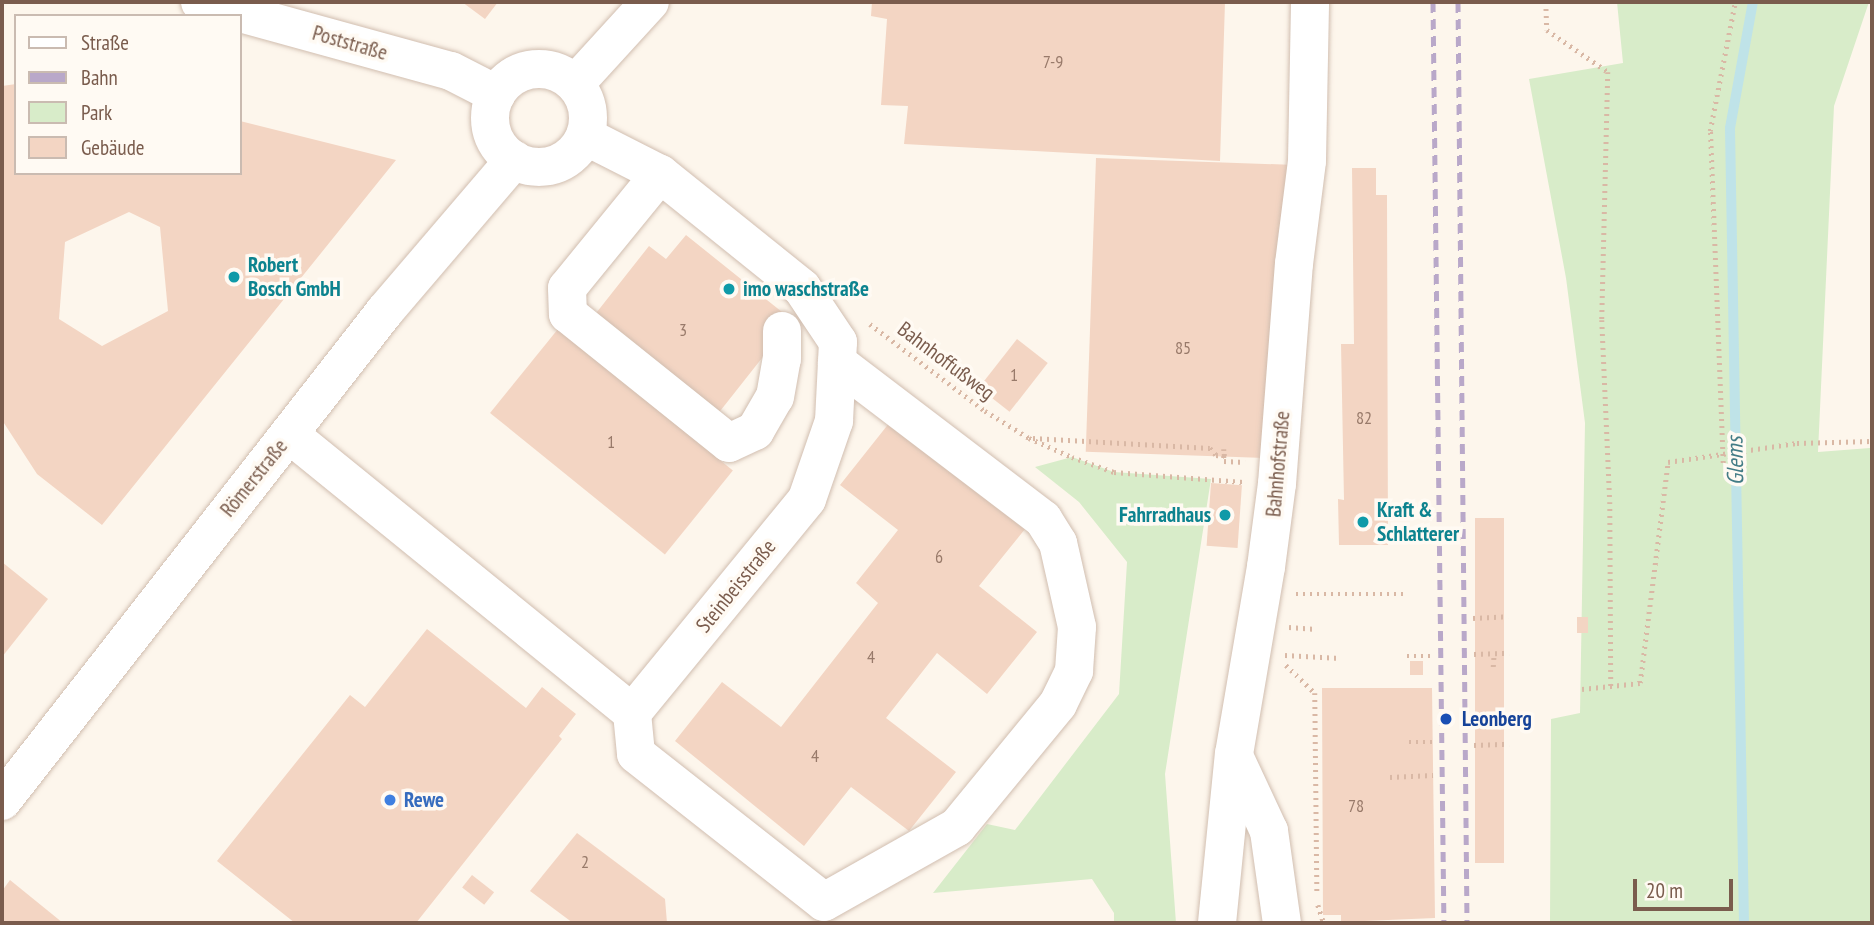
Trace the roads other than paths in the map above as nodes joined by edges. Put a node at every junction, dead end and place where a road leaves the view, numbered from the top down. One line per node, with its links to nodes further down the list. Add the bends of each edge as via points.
1 (650, 2): 4 (street)
2 (1310, 2): 13 (street, Bahnhofstraße, via 1307,161 1289,262 1272,529)
3 (223, 5): 5 (street, Poststraße, via 450,71)
4 (575, 84): 5 (street, via 556,72 534,69 519,73); 6 (street, via 588,109)
5 (496, 94): 7 (street, via 490,123 502,150)
6 (585, 136): 7 (street, via 570,156 547,167 530,167); 8 (street, Steinbeisstraße)
7 (514, 160): 11 (street, Römerstraße, via 385,311)
8 (660, 174): 9 (street, via 567,288 568,314 729,443 755,430 775,397); 10 (street, Steinbeisstraße, via 802,288 838,342)
9 (782, 331)
10 (837, 362): 12 (street, Steinbeisstraße, via 834,421 807,499); 12 (street, via 1043,519 1058,543 1077,627 1074,671 1058,704 957,827 824,902 636,754)
11 (289, 435): 12 (street, via 425,558); 14 (street, Römerstraße)
12 (632, 713)
13 (1234, 754): 15 (street, Bahnhofstraße); 16 (street, via 1269,831)
14 (2, 801)
15 (1217, 923)
16 (1282, 923)

